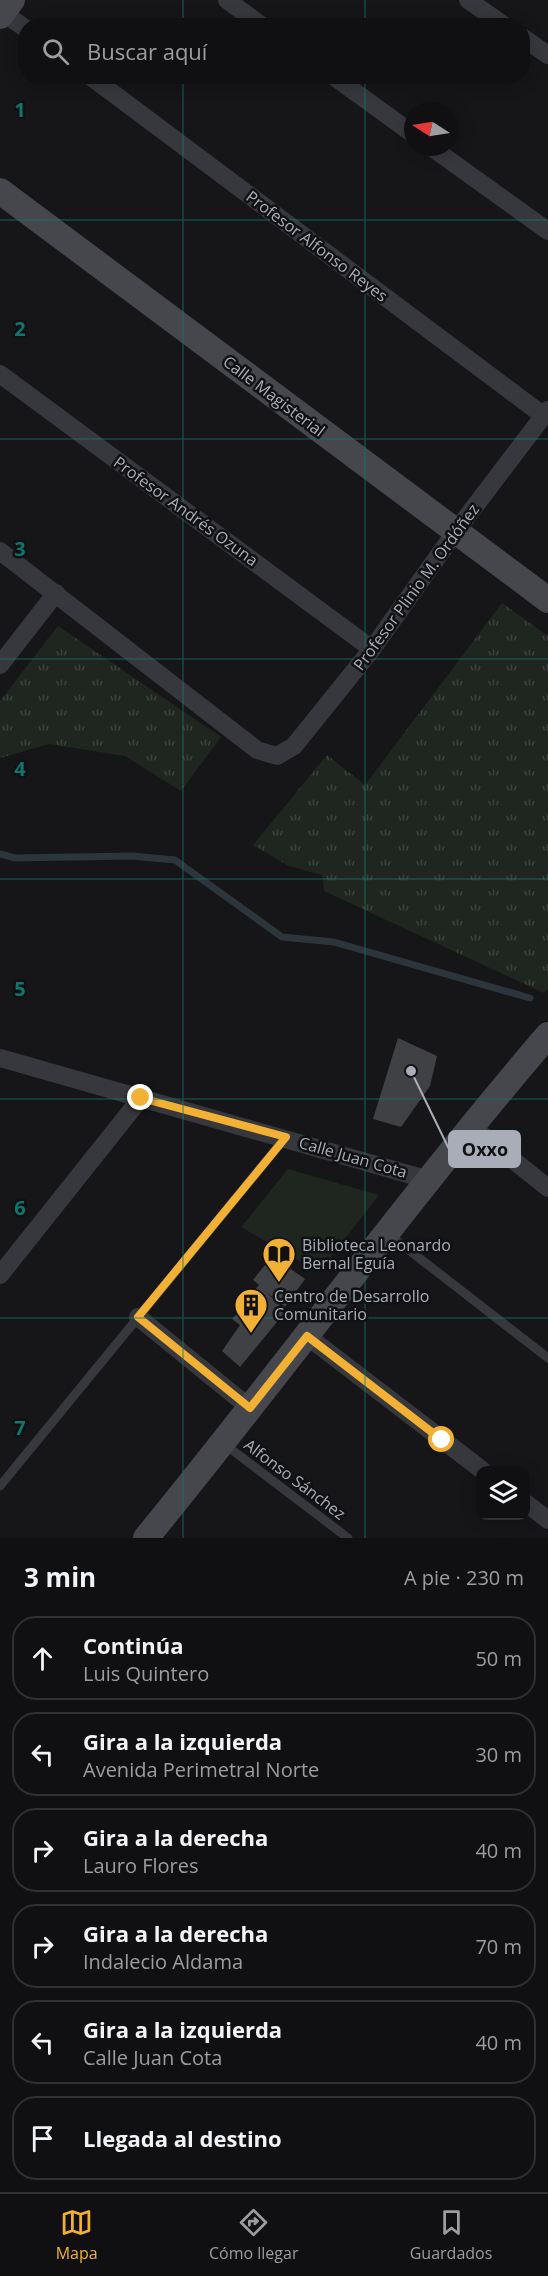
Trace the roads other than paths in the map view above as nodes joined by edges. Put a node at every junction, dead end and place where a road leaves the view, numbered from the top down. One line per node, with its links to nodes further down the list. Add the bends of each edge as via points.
1 (227, 0): 4 (street)
2 (468, 0): 5 (street)
3 (4, 9): 6 (street)
4 (251, 18)
5 (494, 18)
6 (18, 21)
7 (530, 43): 8 (street)
8 (548, 55)
9 (101, 84): 16 (street, Profesor Alfonso Reyes)
10 (344, 84): 11 (street)
11 (404, 127)
12 (444, 156): 14 (street)
13 (0, 191): 17 (street, Calle Magisterial)
14 (548, 231)
15 (0, 374): 21 (street, Profesor Andrés Ozuna)
16 (546, 413): 17 (street, Profesor Plinio M. Ordóñez)
17 (456, 531): 20 (street, Calle Magisterial); 21 (street, Profesor Plinio M. Ordóñez)
18 (0, 551): 19 (street)
19 (56, 593): 21 (street, Profesor Plinio M. Ordóñez, via 257,750 277,756 294,746); 22 (street)
20 (548, 600)
21 (372, 649)
22 (0, 665)
23 (548, 1035): 26 (street)
24 (2, 1061): 25 (street, Calle Juan Cota)
25 (141, 1098): 27 (street, Calle Juan Cota); 31 (street)
26 (472, 1127): 28 (street); 29 (street)
27 (286, 1137): 28 (street, Calle Juan Cota); 32 (lane)
28 (429, 1180): 30 (street)
29 (548, 1188)
30 (387, 1233): 33 (street); 34 (lane)
31 (0, 1275)
32 (138, 1317): 35 (street); 38 (lane)
33 (307, 1336): 35 (street); 37 (street)
34 (548, 1358)
35 (250, 1408): 36 (street)
36 (223, 1443): 41 (street); 42 (lane, Alfonso Sánchez)
37 (477, 1466)
38 (0, 1486)
39 (530, 1507): 40 (street)
40 (548, 1520)
41 (146, 1538)
42 (348, 1538)

